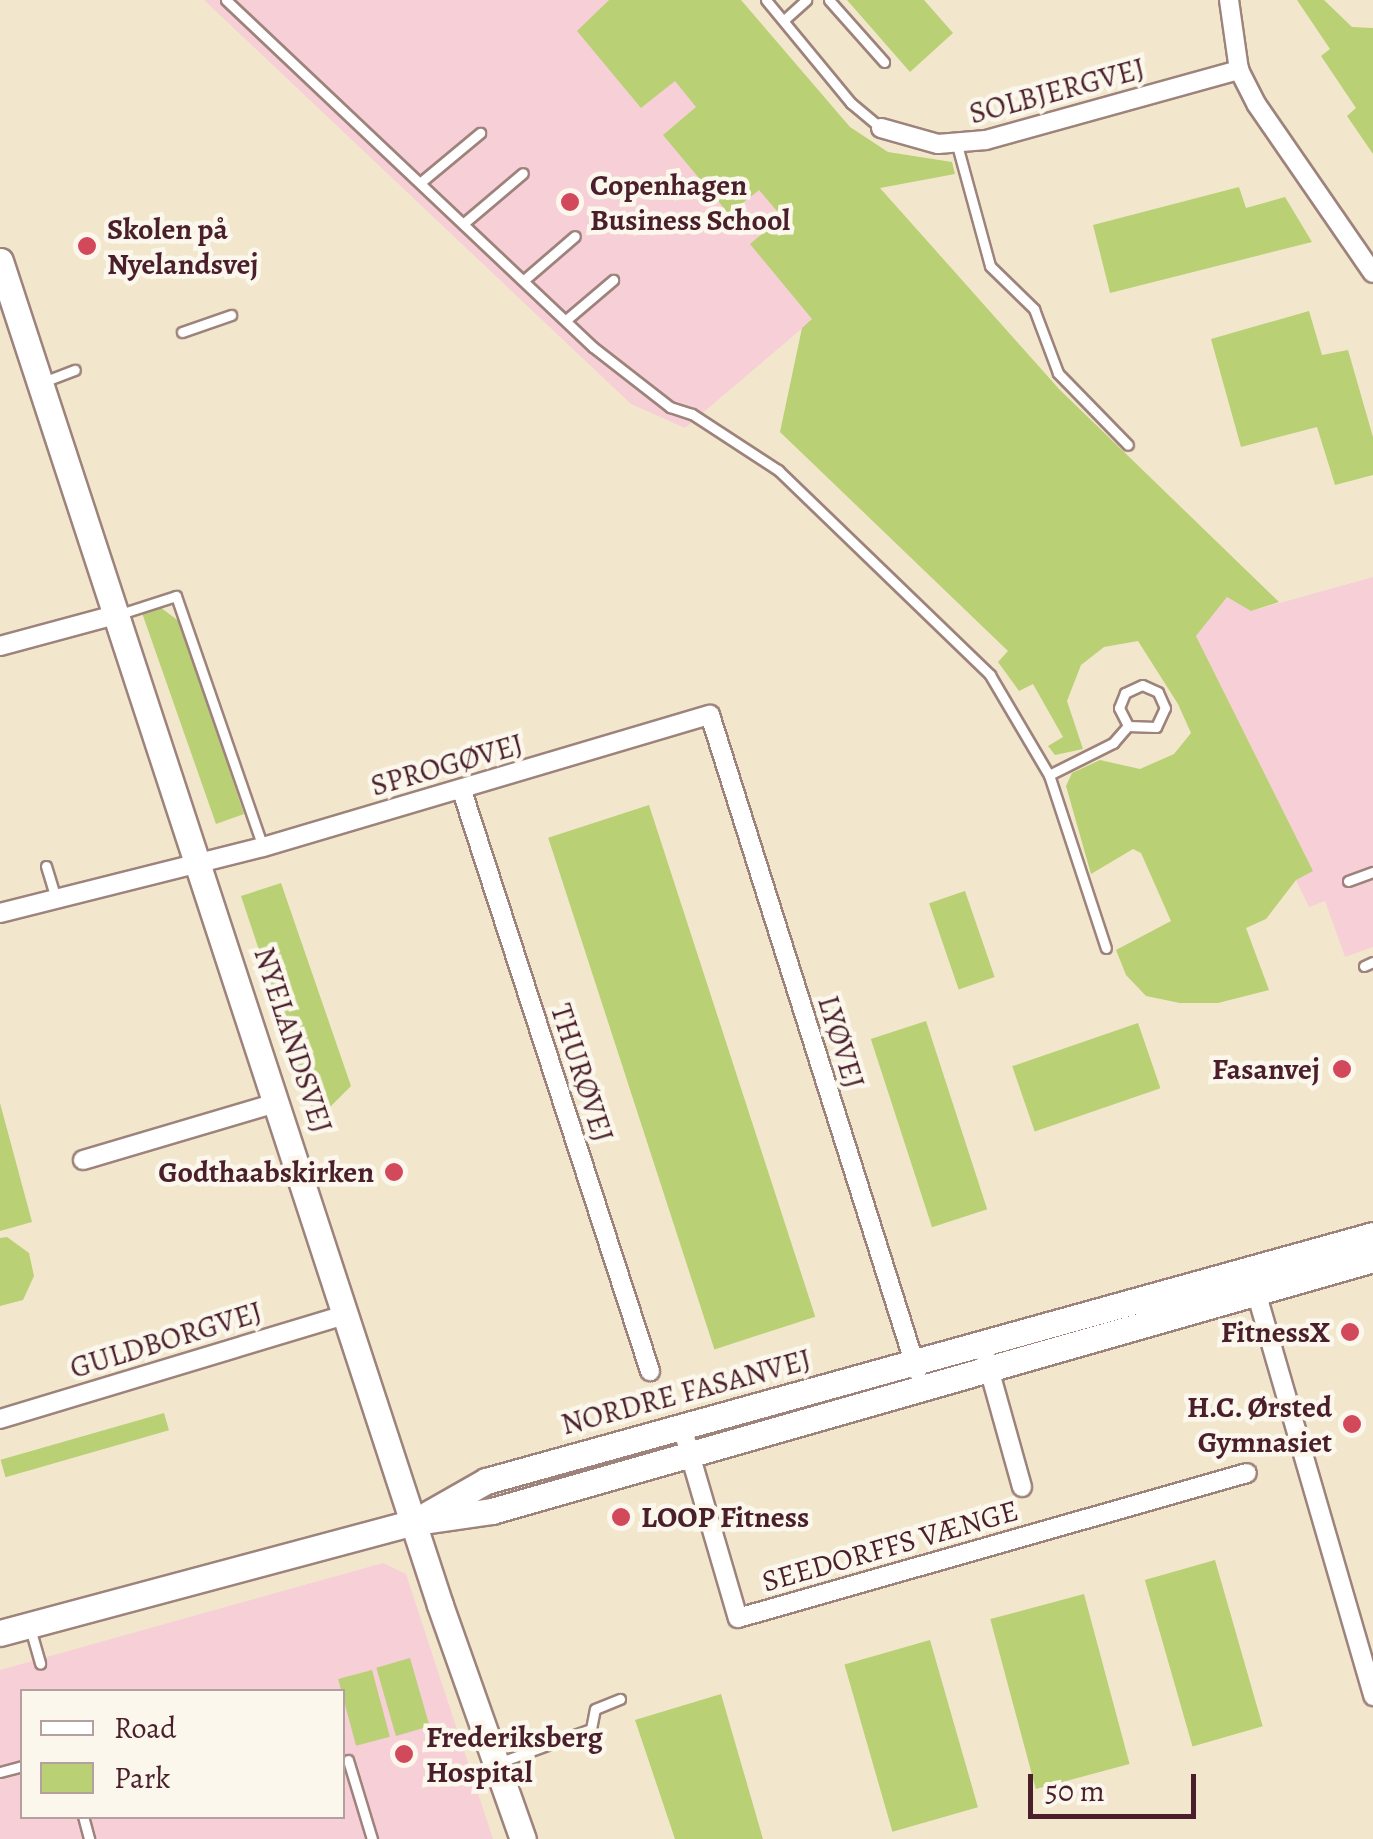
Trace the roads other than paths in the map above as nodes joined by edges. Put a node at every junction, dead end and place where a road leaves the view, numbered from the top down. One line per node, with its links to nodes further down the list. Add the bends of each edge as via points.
1 (226, 0): 13 (lane)
2 (766, 0): 6 (lane, SOLBJERGVEJ)
3 (806, 0): 6 (lane)
4 (828, 0): 7 (lane)
5 (1229, 0): 8 (street)
6 (784, 20): 9 (lane, SOLBJERGVEJ, via 851,103)
7 (884, 62)
8 (1239, 70): 11 (street, SOLBJERGVEJ); 16 (street, via 1306,183)
9 (881, 128): 11 (street, SOLBJERGVEJ)
10 (480, 133): 13 (lane)
11 (957, 145): 25 (lane, via 990,266 1034,309 1058,373)
12 (522, 173): 14 (lane)
13 (422, 182): 14 (lane)
14 (464, 223): 18 (lane)
15 (575, 236): 18 (lane)
16 (1373, 274)
17 (2, 276): 24 (street, NYELANDSVEJ)
18 (524, 280): 21 (lane)
19 (613, 280): 21 (lane)
20 (231, 315): 22 (lane)
21 (566, 320): 30 (lane, via 659,399 778,470 990,674)
22 (182, 332)
23 (74, 370): 24 (lane)
24 (41, 383): 26 (street, NYELANDSVEJ)
25 (1128, 445)
26 (115, 615): 27 (street); 32 (lane, via 176,596); 33 (street, NYELANDSVEJ)
27 (0, 646)
28 (710, 716): 31 (street, SPROGØVEJ); 48 (street, LYØVEJ)
29 (1128, 726): 29 (lane, via 1143,731 1161,721 1164,702 1154,689 1124,694 1119,708); 30 (lane, via 1113,743)
30 (1049, 774): 39 (lane)
31 (462, 791): 32 (street, SPROGØVEJ); 47 (street, THURØVEJ)
32 (263, 847): 33 (street, SPROGØVEJ)
33 (198, 860): 37 (street, SPROGØVEJ); 40 (street, NYELANDSVEJ)
34 (46, 866): 37 (lane)
35 (1373, 872): 36 (lane)
36 (1348, 881)
37 (56, 898): 38 (street, SPROGØVEJ)
38 (0, 913)
39 (1106, 948)
40 (279, 1102): 41 (street); 45 (street, NYELANDSVEJ)
41 (83, 1160)
42 (1373, 1235): 44 (street, NORDRE FASANVEJ)
43 (1373, 1259): 44 (street, NORDRE FASANVEJ)
44 (1253, 1281): 46 (street, NORDRE FASANVEJ); 57 (street)
45 (348, 1314): 49 (street, GULDBORGVEJ); 53 (street, NYELANDSVEJ)
46 (985, 1355): 48 (street, NORDRE FASANVEJ); 52 (street)
47 (650, 1371)
48 (918, 1374): 50 (street, NORDRE FASANVEJ)
49 (0, 1419)
50 (686, 1440): 51 (street, SEEDORFFS VÆNGE, via 738,1618); 53 (street, NORDRE FASANVEJ, via 492,1511)
51 (1247, 1472)
52 (1022, 1488)
53 (416, 1522): 54 (street, NORDRE FASANVEJ); 60 (street, NYELANDSVEJ)
54 (29, 1625): 55 (street, NORDRE FASANVEJ); 56 (lane)
55 (0, 1632)
56 (40, 1664)
57 (1373, 1696)
58 (620, 1698): 60 (lane, via 595,1709 591,1729)
59 (348, 1760): 61 (lane)
60 (498, 1763): 62 (street, NYELANDSVEJ)
61 (372, 1839)
62 (524, 1839)

